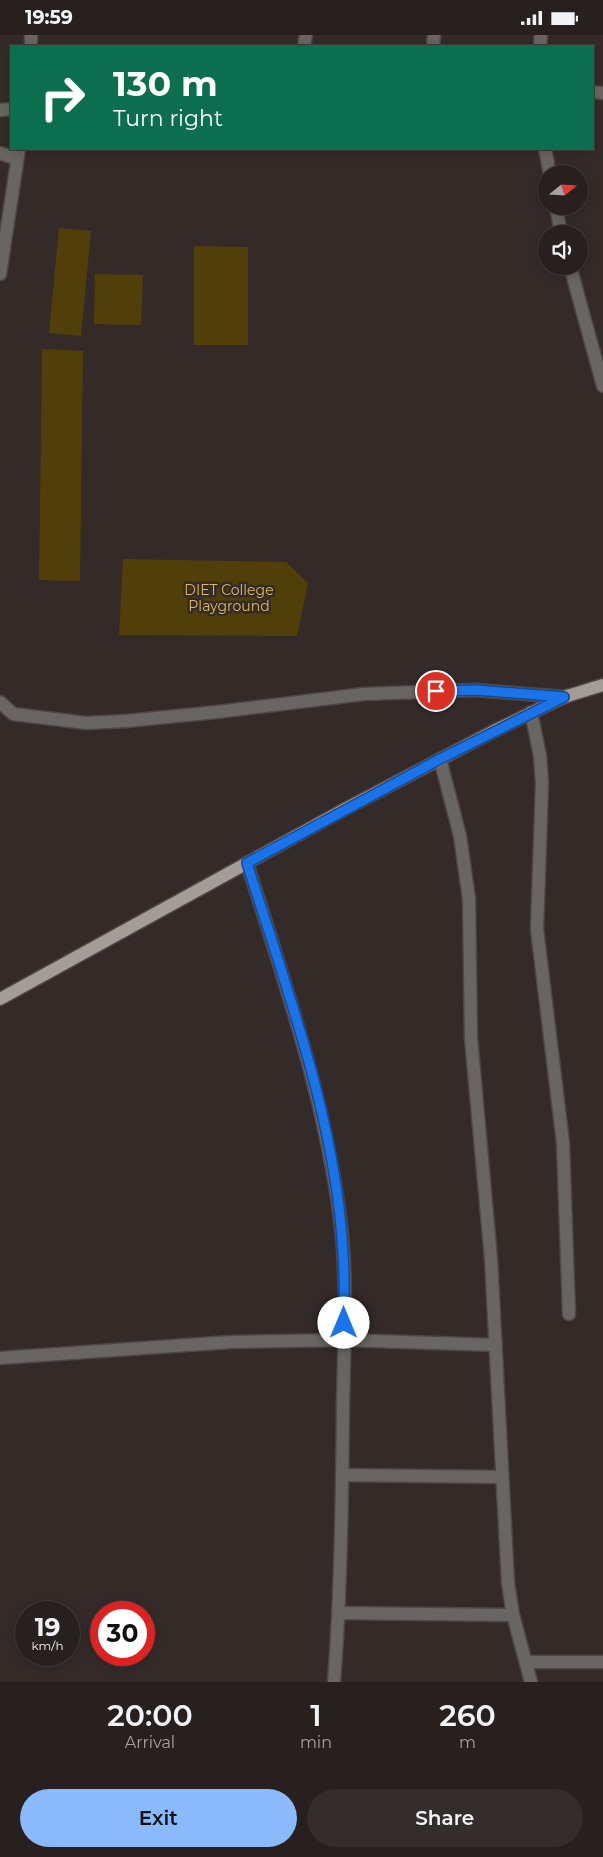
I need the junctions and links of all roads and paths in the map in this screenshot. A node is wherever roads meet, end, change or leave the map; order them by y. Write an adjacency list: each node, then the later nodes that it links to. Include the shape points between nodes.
1 (545, 150): 4 (street)
2 (0, 153): 3 (street)
3 (18, 154): 5 (street)
4 (548, 165)
5 (0, 274)
6 (572, 275): 7 (street)
7 (603, 386)
8 (603, 685): 9 (main road)
9 (564, 697): 12 (main road); 13 (street, via 476,690 364,694 127,721 60,721)
10 (0, 702): 13 (street)
11 (0, 712): 13 (street)
12 (531, 712): 14 (main road); 17 (street, via 542,783 537,929 563,1143)
13 (13, 714)
14 (440, 759): 15 (main road); 19 (street, via 460,836 469,899 472,1038)
15 (247, 863): 16 (main road); 18 (street, via 304,1042 321,1110 344,1255)
16 (0, 999)
17 (569, 1314)
18 (344, 1340): 19 (street); 20 (street, via 143,1346); 21 (street)
19 (496, 1345): 22 (street)
20 (0, 1358)
21 (342, 1475): 22 (street); 23 (street)
22 (502, 1477): 24 (street)
23 (339, 1613): 24 (street); 27 (street)
24 (513, 1615): 25 (street)
25 (526, 1662): 26 (street); 28 (street)
26 (603, 1662)
27 (334, 1682)
28 (531, 1682)

